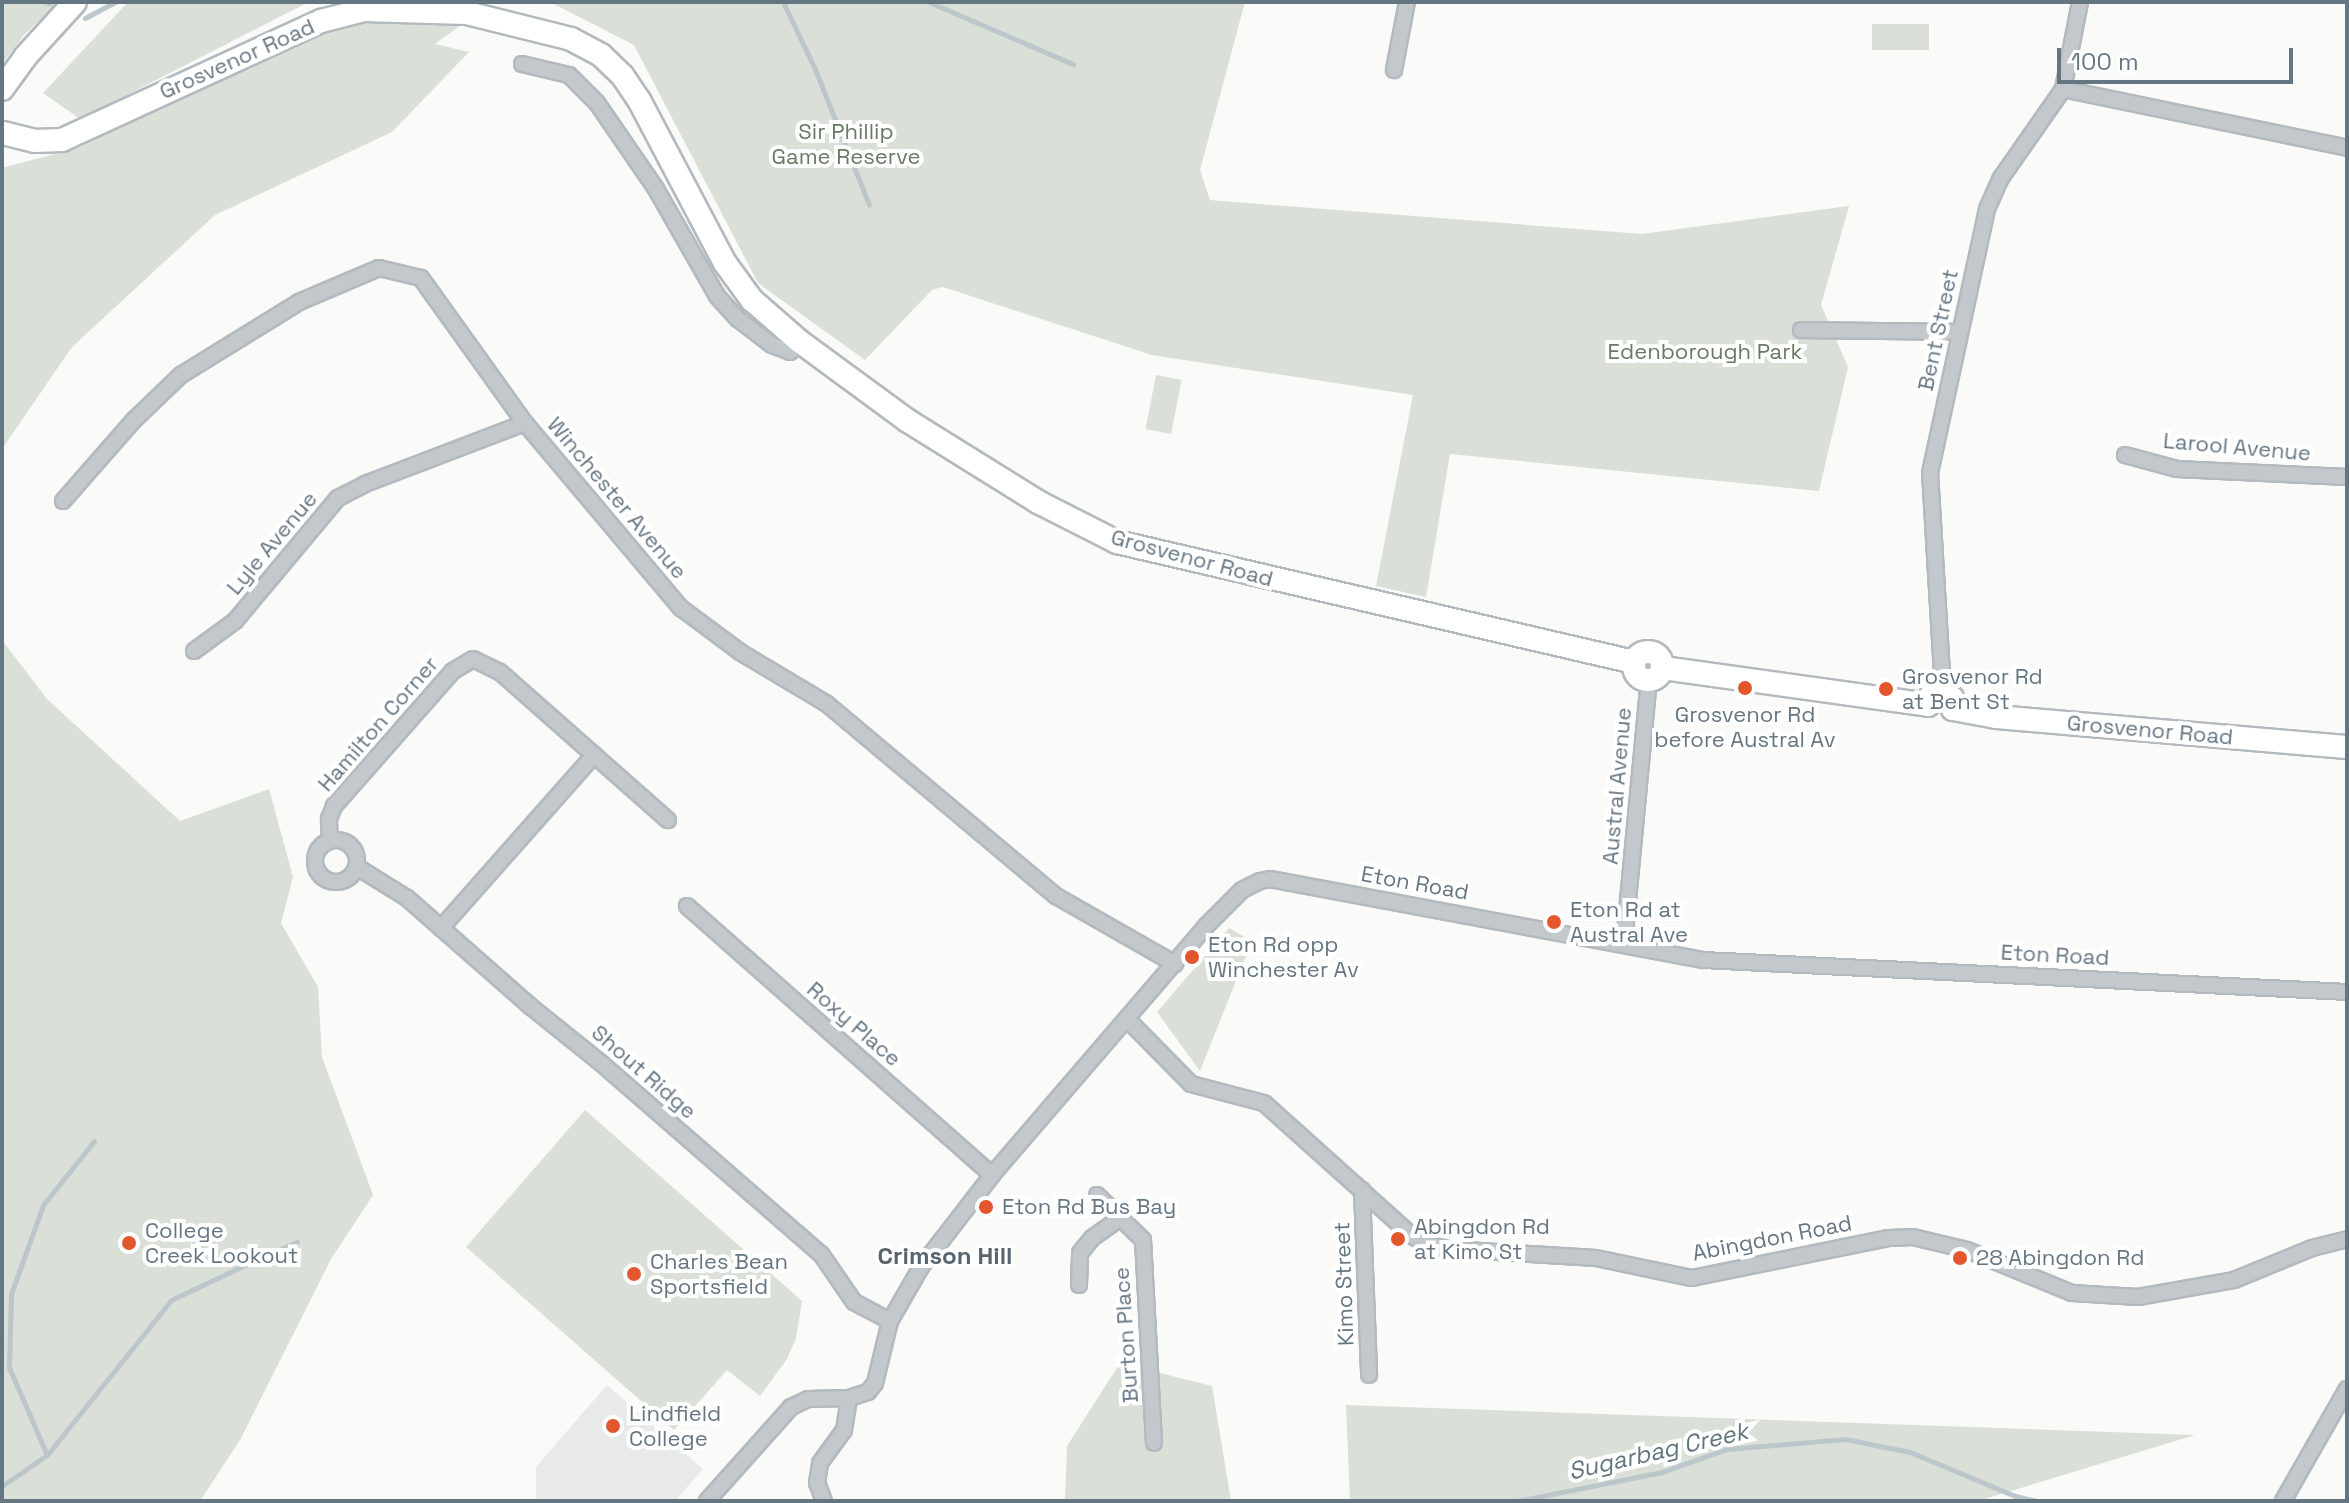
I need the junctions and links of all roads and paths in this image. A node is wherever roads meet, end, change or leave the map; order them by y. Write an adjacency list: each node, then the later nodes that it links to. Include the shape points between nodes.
1 (75, 2): 6 (street)
2 (1407, 2): 5 (street)
3 (2080, 2): 7 (street, Bent Street)
4 (522, 64): 13 (street, via 569,75 597,103 656,189 717,296 738,319 790,352)
5 (1394, 70)
6 (2, 89)
7 (2063, 89): 10 (street); 12 (street, Bent Street, via 2001,178 1987,209)
8 (2, 116): 9 (street)
9 (2, 134): 13 (street, Grosvenor Road, via 62,140 321,21 364,10 430,9 506,21 571,39 601,55 622,75 725,263 752,300)
10 (2347, 148)
11 (1801, 330): 12 (street)
12 (1959, 332): 20 (street, Bent Street, via 1930,473)
13 (799, 341): 19 (street, Grosvenor Road, via 960,453 1038,502 1117,542 1634,662 1639,654 1653,652 1661,658)
14 (525, 423): 17 (street, Winchester Avenue, via 421,278 379,268 299,302 181,375); 18 (street, Lyle Avenue, via 338,498 235,621); 29 (street, Winchester Avenue, via 681,608 740,652 827,704 1056,896)
15 (2125, 455): 16 (street, Larool Avenue, via 2177,469)
16 (2347, 477)
17 (63, 501)
18 (194, 651)
19 (1656, 674): 20 (street, Grosvenor Road); 28 (street, Austral Avenue)
20 (1941, 702): 21 (street, Grosvenor Road, via 1996,717)
21 (2347, 747)
22 (594, 755): 23 (street, Hamilton Corner); 24 (street, Hamilton Corner, via 492,666 466,660 334,806); 27 (street)
23 (668, 820)
24 (330, 841): 25 (street, via 350,846); 25 (street, via 316,855 319,875 338,883)
25 (357, 867): 27 (street, Shout Ridge, via 407,898)
26 (687, 906): 32 (street, Roxy Place)
27 (441, 928): 38 (street, Shout Ridge, via 821,1254 854,1302)
28 (1624, 943): 29 (street, Eton Road, via 1270,879 1242,890); 30 (street, Eton Road, via 1703,960)
29 (1175, 964): 31 (street, Eton Road)
30 (2347, 992)
31 (1127, 1019): 32 (street, Eton Road); 33 (street, Abingdon Road, via 1191,1084 1264,1103)
32 (992, 1175): 38 (street, Eton Road, via 921,1267)
33 (1362, 1190): 36 (street, Abingdon Road, via 1429,1245 1596,1258 1692,1278 1913,1237 1967,1250 2072,1293 2138,1297 2234,1280); 39 (street, Kimo Street)
34 (1097, 1195): 35 (street, Burton Place)
35 (1119, 1219): 37 (street, via 1080,1253); 42 (street, Burton Place, via 1143,1240)
36 (2347, 1239)
37 (1079, 1285)
38 (890, 1321): 41 (street, Eton Road, via 875,1383 868,1392)
39 (1369, 1375)
40 (2347, 1389): 45 (street)
41 (849, 1398): 43 (street, via 808,1399 791,1407); 44 (street, via 844,1430 817,1474)
42 (1154, 1443)
43 (707, 1501)
44 (824, 1501)
45 (2283, 1501)

